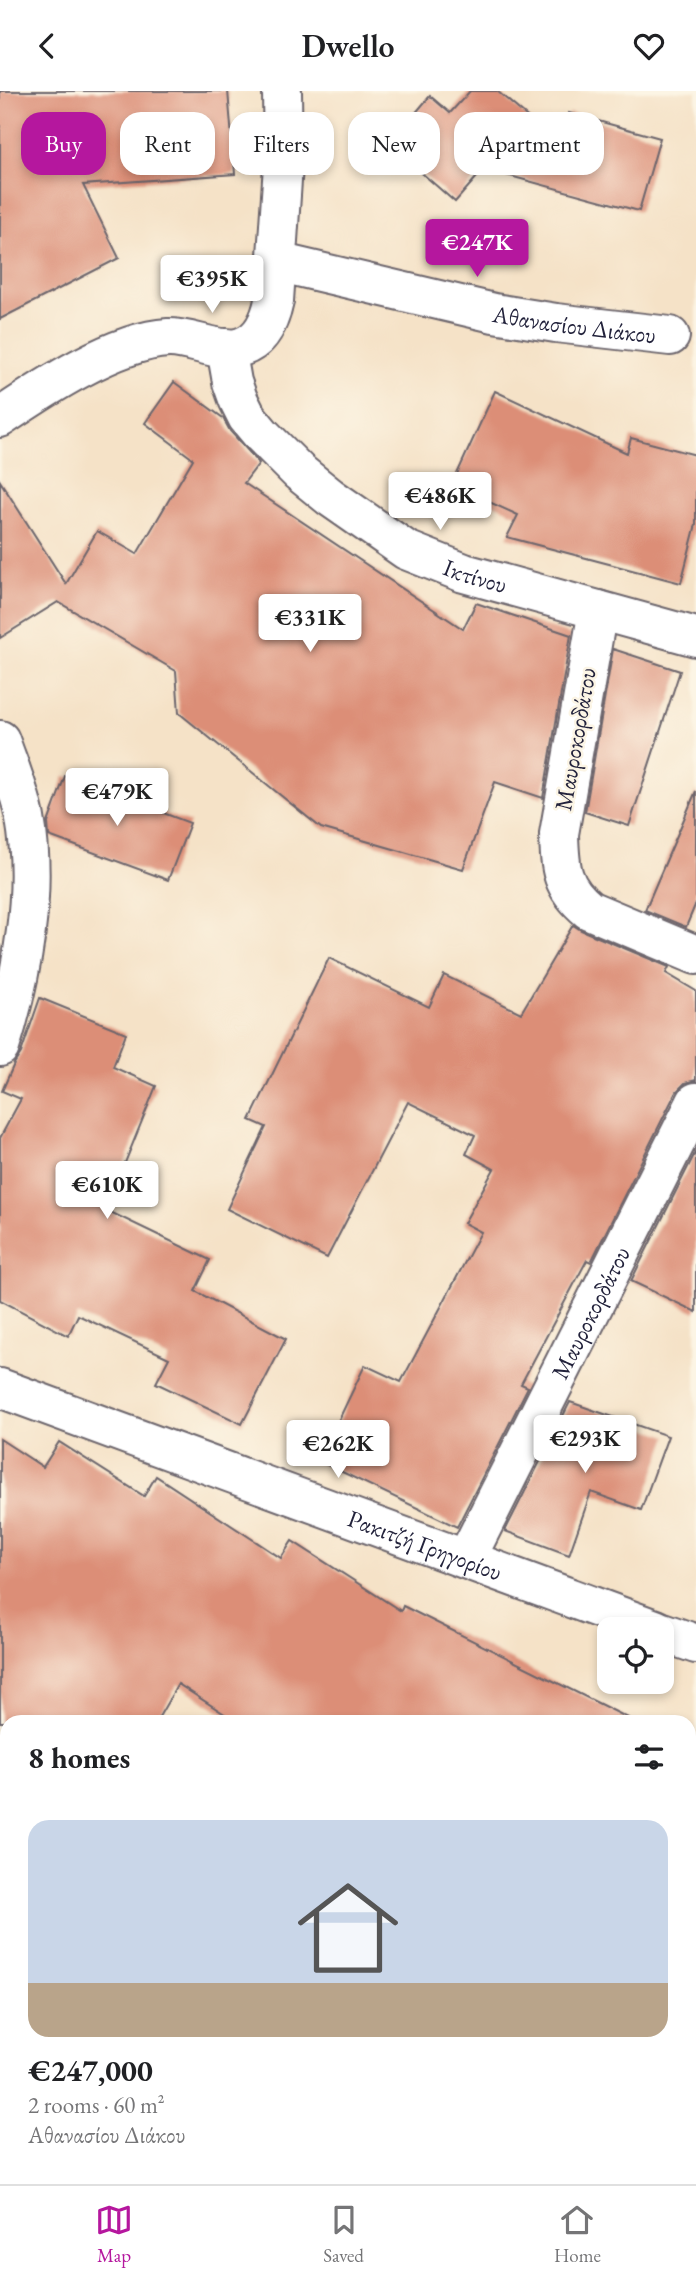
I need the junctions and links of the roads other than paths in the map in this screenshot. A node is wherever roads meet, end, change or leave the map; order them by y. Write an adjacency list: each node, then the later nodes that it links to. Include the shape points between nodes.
1 (282, 91): 2 (street, via 283,165)
2 (276, 262): 3 (street, Αθανασίου Διάκου, via 494,313); 4 (street, via 274,301 264,328 244,346)
3 (670, 336)
4 (226, 348): 5 (street, via 172,338 142,342 99,359); 6 (street, Ικτίνου, via 232,382 247,417 299,472 364,522 407,550 464,573)
5 (0, 418)
6 (598, 610): 7 (street, Ικτίνου); 9 (street, Μαυροκορδάτου, via 559,835 560,865 566,884 589,909)
7 (696, 637)
8 (0, 740): 10 (street, via 24,817 30,888 20,960)
9 (696, 955)
10 (0, 1047)
11 (696, 1102): 13 (street, Μαυροκορδάτου)
12 (0, 1388): 13 (street, Ρακιτζή Γρηγορίου)
13 (466, 1559): 14 (street, Ρακιτζή Γρηγορίου)
14 (623, 1617)
15 (674, 1636): 16 (street)
16 (696, 1644)

